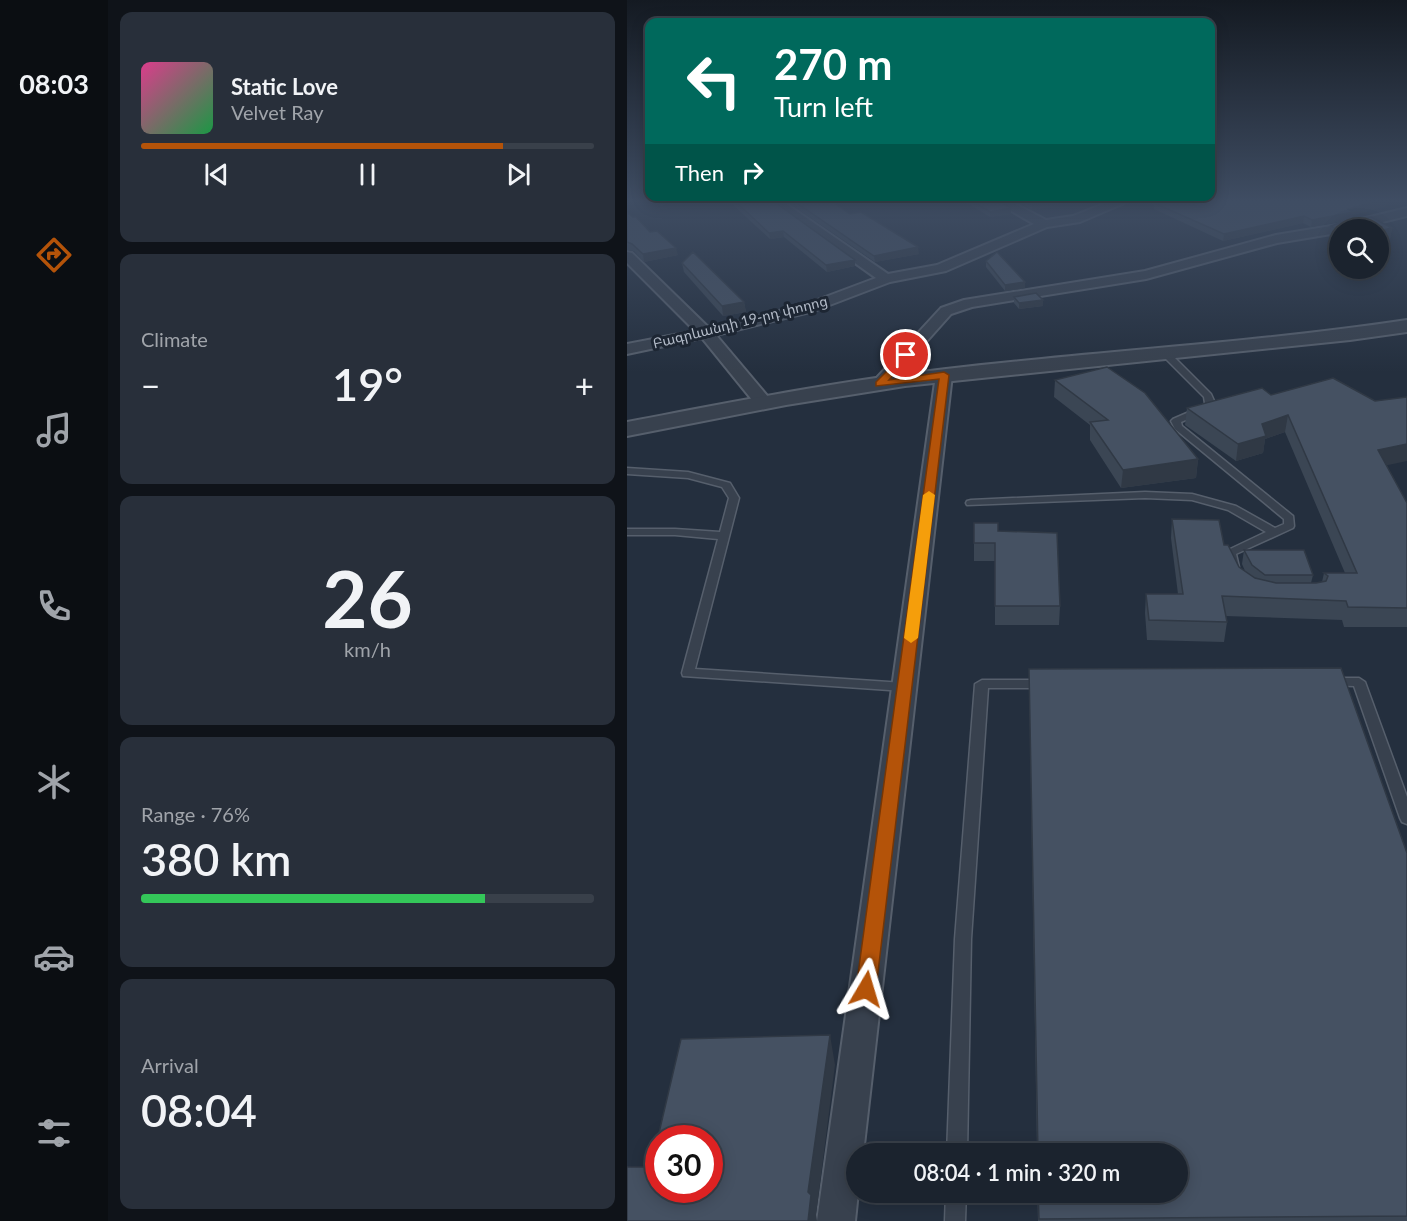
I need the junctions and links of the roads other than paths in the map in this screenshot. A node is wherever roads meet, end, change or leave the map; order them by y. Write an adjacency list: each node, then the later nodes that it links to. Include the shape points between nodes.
1 (629, 258): 7 (street)
2 (856, 258): 5 (street)
3 (964, 258): 5 (street, Բագրևանդի 19-րդ փողոց, via 941,268)
4 (1207, 258): 11 (street, via 1146,275 969,303 946,311)
5 (886, 279): 7 (street, Բագրևանդի 19-րդ փողոց, via 809,308)
6 (1407, 326): 9 (street)
7 (706, 333): 8 (street, Բագրևանդի 19-րդ փողոց); 12 (street)
8 (627, 349)
9 (1165, 353): 10 (street); 17 (lane, via 1208,396 1210,403 1176,421 1178,427 1289,518 1289,526)
10 (944, 375): 11 (street); 22 (street)
11 (879, 384): 12 (street)
12 (763, 402): 13 (street)
13 (627, 429)
14 (627, 471): 18 (lane, via 688,475 726,485 734,498)
15 (971, 503): 17 (lane, via 1145,495 1191,497 1232,508)
16 (627, 532): 18 (lane)
17 (1274, 532): 19 (lane, via 1230,553)
18 (724, 536): 22 (lane, via 688,673)
19 (1236, 577)
20 (1312, 682): 23 (lane, via 1359,682)
21 (1065, 684): 24 (lane, via 983,684 963,939)
22 (904, 687): 26 (street)
23 (1407, 818)
24 (957, 1143)
25 (956, 1203): 27 (lane)
26 (837, 1221)
27 (955, 1221)

